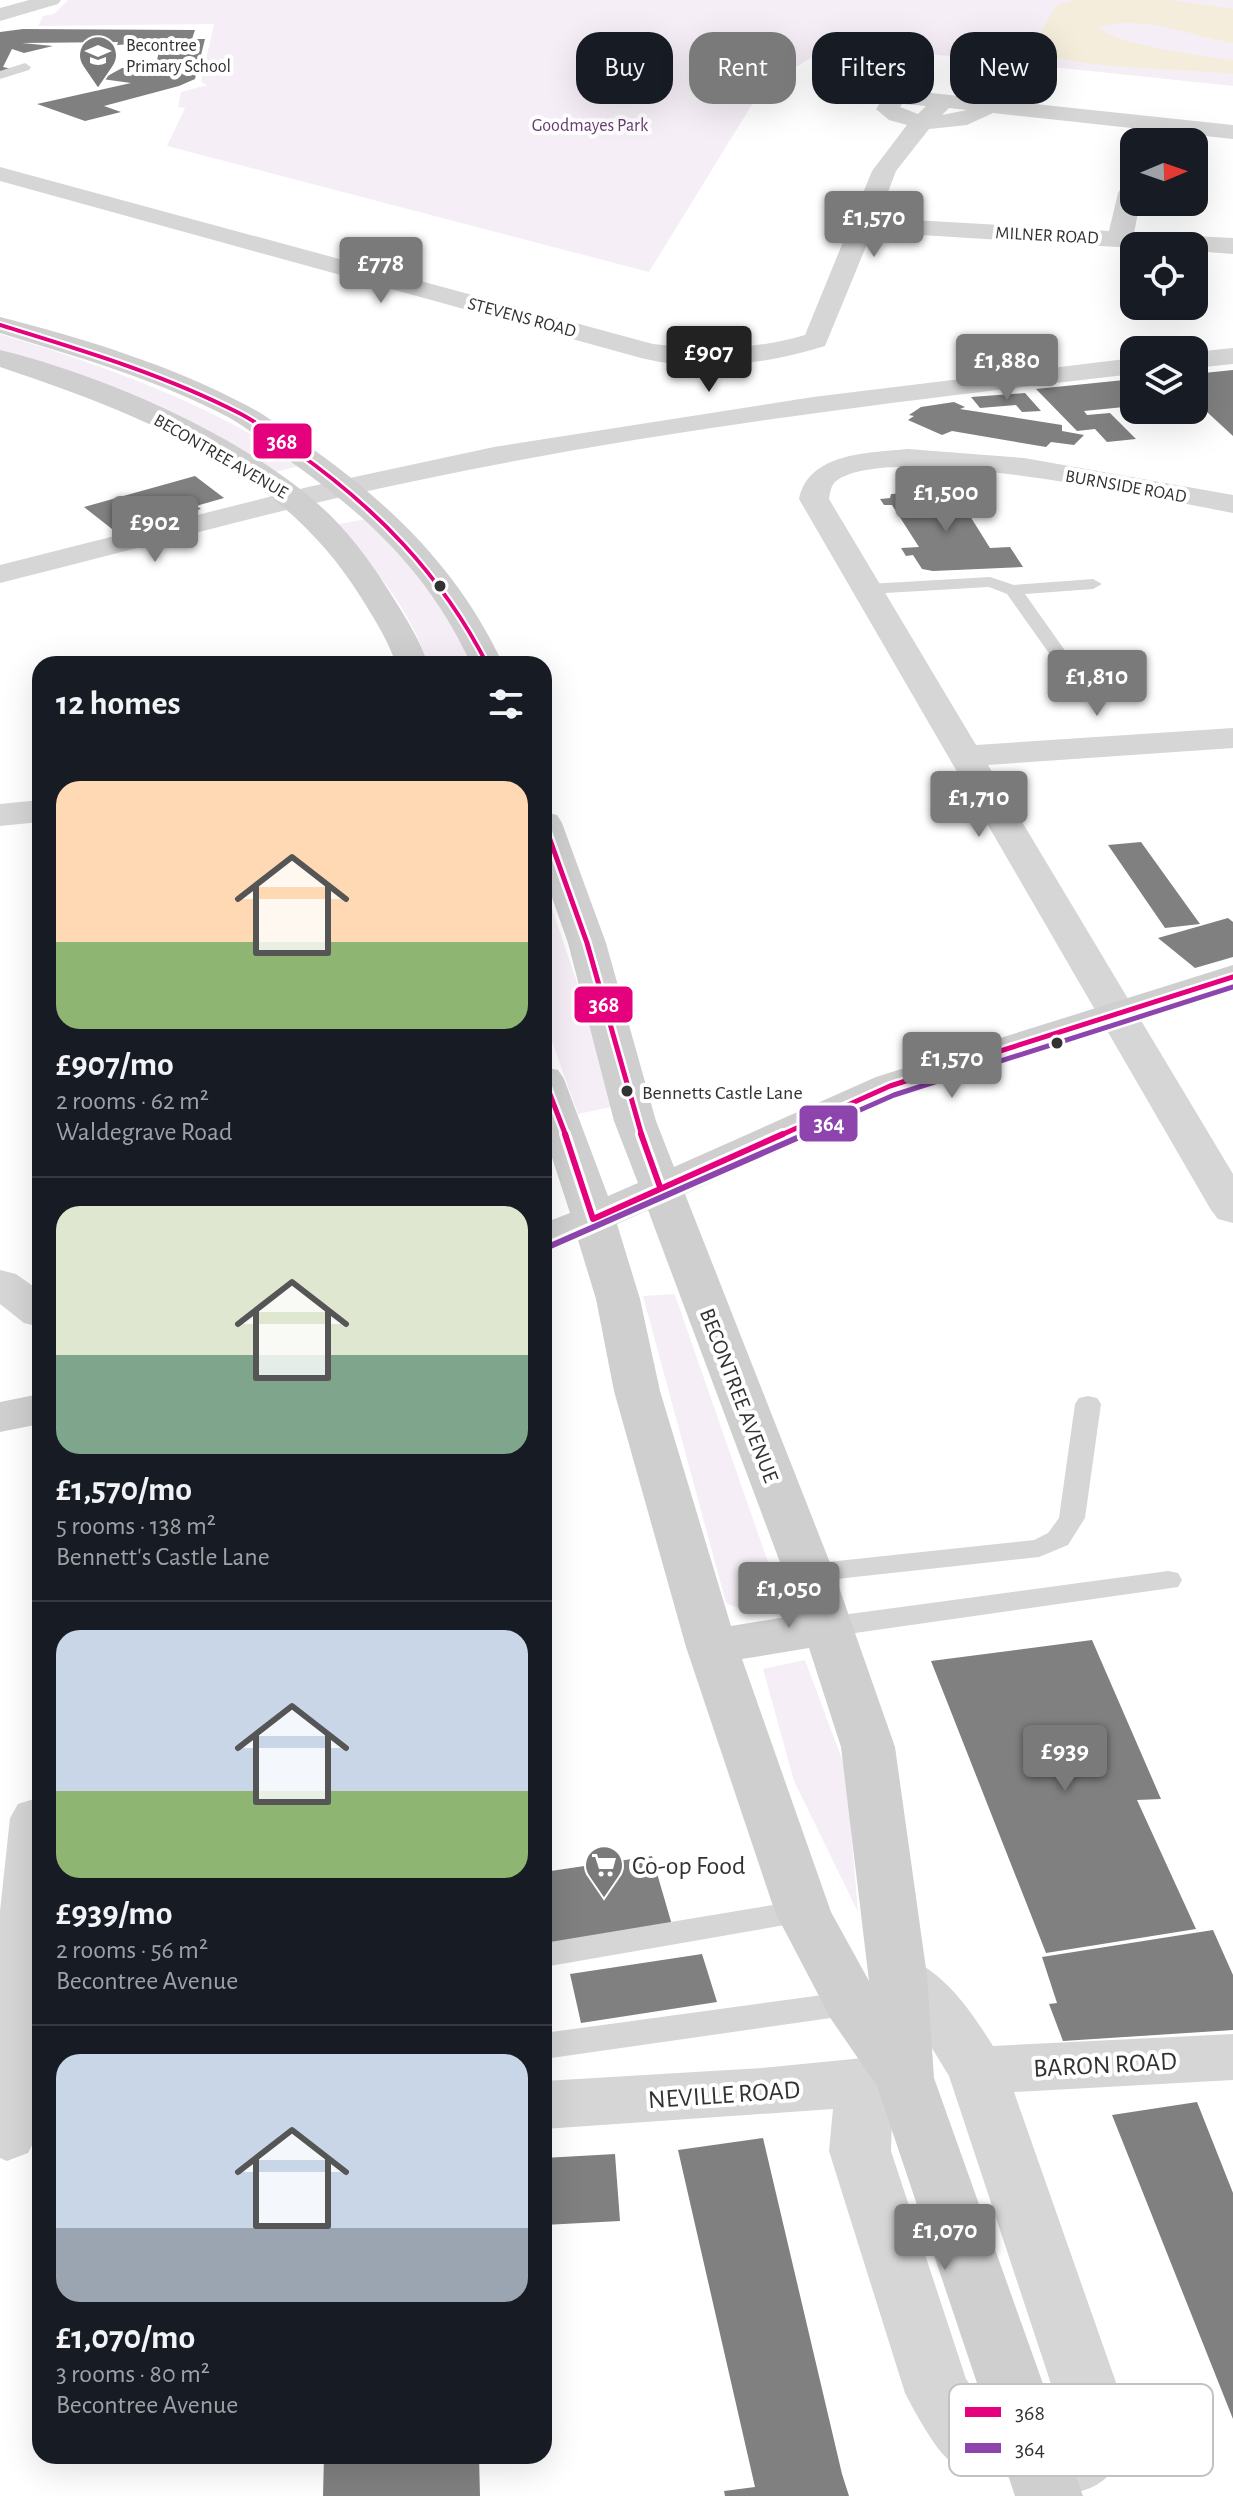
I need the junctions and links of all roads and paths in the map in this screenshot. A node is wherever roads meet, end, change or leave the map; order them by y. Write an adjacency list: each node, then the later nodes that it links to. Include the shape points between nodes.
1 (51, 0): 2 (street)
2 (0, 15)
3 (25, 67): 4 (lane)
4 (0, 75)
5 (944, 101): 6 (street); 7 (street); 7 (street, via 903,97 887,109)
6 (986, 105): 7 (street, via 982,112 958,121); 8 (street)
7 (925, 121): 10 (street, via 884,171)
8 (1233, 132)
9 (0, 174): 16 (street, STEVENS ROAD, via 651,352)
10 (862, 224): 11 (street, MILNER ROAD); 15 (street, STEVENS ROAD, via 816,340)
11 (1120, 239)
12 (1208, 244): 13 (street, MILNER ROAD)
13 (1233, 246)
14 (0, 325): 24 (street, BECONTREE AVENUE, via 124,364 231,408)
15 (770, 350): 16 (street, STEVENS ROAD); 22 (street)
16 (730, 355): 21 (street)
17 (1233, 356): 19 (street)
18 (0, 358): 25 (street, BECONTREE AVENUE, via 75,382 178,427)
19 (1208, 359)
20 (1120, 369): 22 (street)
21 (803, 418): 22 (street); 24 (street, via 492,456)
22 (852, 418): 23 (street)
23 (900, 458): 26 (street, BURNSIDE ROAD, via 972,460); 29 (street, BURNSIDE ROAD, via 840,461 817,484 814,499)
24 (350, 488): 25 (street); 33 (street, BECONTREE AVENUE, via 446,587)
25 (297, 501): 27 (street); 32 (street, BECONTREE AVENUE, via 365,578)
26 (1233, 504)
27 (0, 574)
28 (1093, 584): 30 (lane)
29 (868, 589): 30 (lane, via 990,582); 35 (street)
30 (1013, 590): 31 (lane)
31 (1057, 652)
32 (410, 656)
33 (483, 656)
34 (1233, 738): 35 (street)
35 (965, 756): 40 (street)
36 (32, 812): 37 (street)
37 (0, 815)
38 (552, 845): 42 (street, BECONTREE AVENUE)
39 (1233, 977): 40 (street)
40 (1116, 1012): 42 (street, via 890,1086); 43 (street)
41 (552, 1100): 44 (street, BECONTREE AVENUE)
42 (660, 1187): 44 (street); 51 (street, BECONTREE AVENUE)
43 (1233, 1210)
44 (593, 1219): 45 (street); 54 (street, BECONTREE AVENUE)
45 (552, 1235)
46 (0, 1283): 47 (street)
47 (32, 1307)
48 (1088, 1404): 51 (lane, via 1072,1518 1058,1539 1039,1548)
49 (32, 1411): 50 (street)
50 (0, 1417)
51 (809, 1573): 53 (street, BECONTREE AVENUE)
52 (1168, 1580): 53 (lane)
53 (827, 1627): 54 (street); 58 (street, BECONTREE AVENUE, via 868,1747)
54 (712, 1647): 56 (street, BECONTREE AVENUE)
55 (32, 1894): 64 (street)
56 (803, 1912): 57 (lane); 58 (street, BECONTREE AVENUE)
57 (552, 1954)
58 (875, 1989): 59 (lane); 61 (street, BECONTREE AVENUE, via 945,2019); 62 (street, BECONTREE AVENUE)
59 (552, 2045)
60 (1233, 2057): 61 (street, BARON ROAD)
61 (977, 2070): 66 (street, BECONTREE AVENUE)
62 (904, 2078): 63 (street, NEVILLE ROAD); 65 (street, BECONTREE AVENUE)
63 (552, 2105)
64 (16, 2136)
65 (1011, 2384)
66 (1084, 2384)

